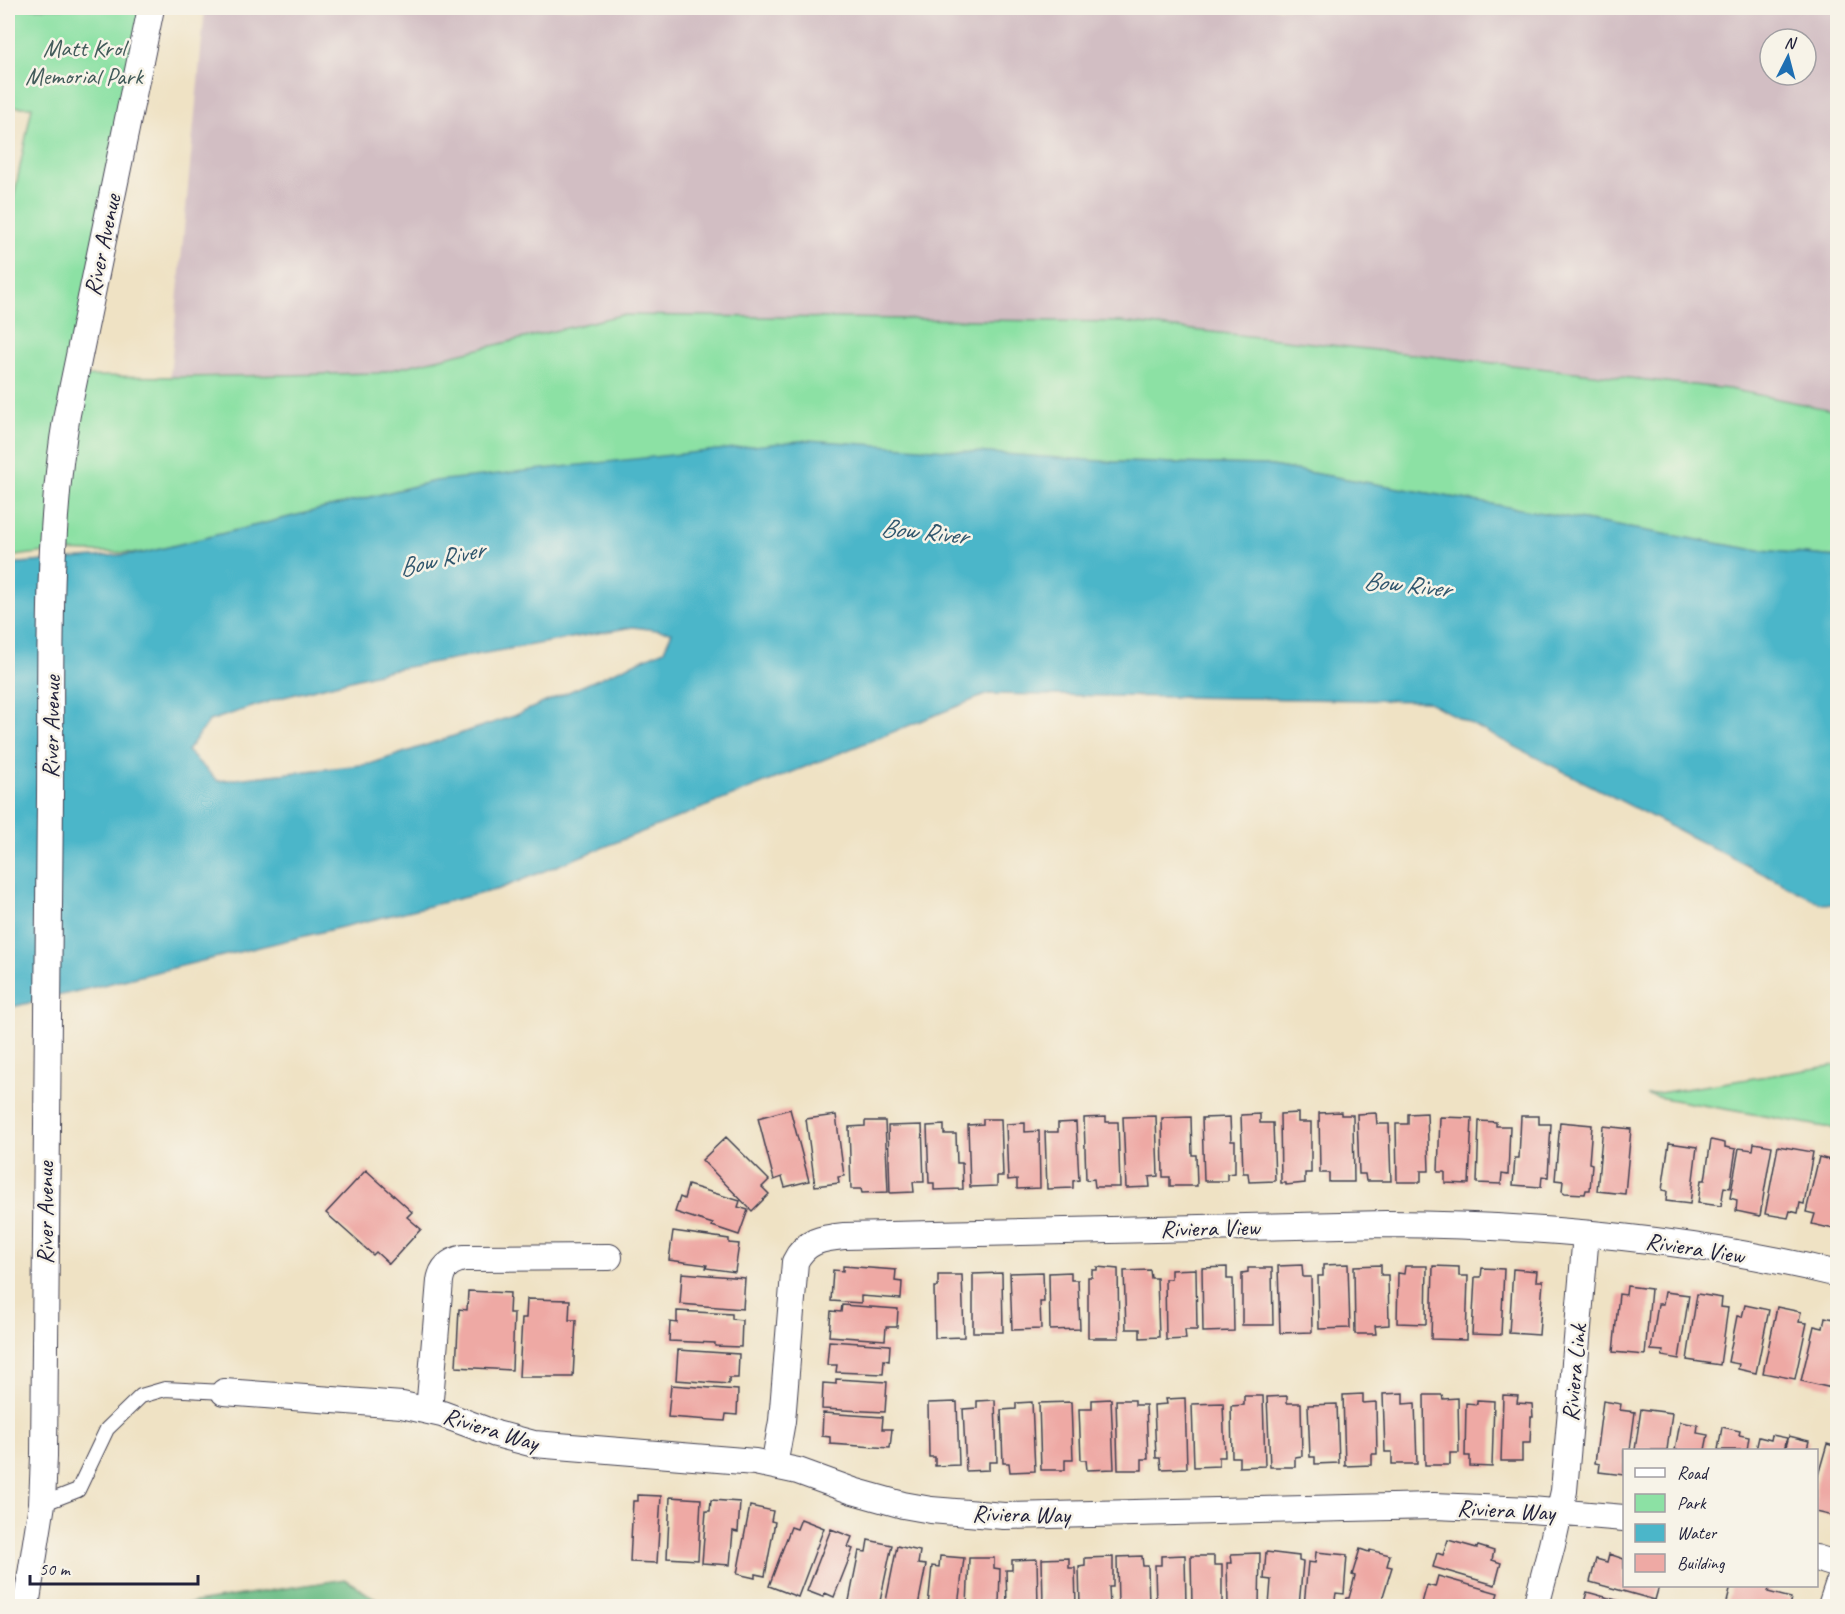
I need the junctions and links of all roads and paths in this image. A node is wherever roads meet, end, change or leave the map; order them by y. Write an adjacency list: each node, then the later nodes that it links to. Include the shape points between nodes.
1 (151, 8): 8 (street, River Avenue, via 63,436 53,550)
2 (1586, 1234): 4 (street, Riviera View, via 1711,1248); 7 (street, Riviera View, via 1386,1224 822,1239 804,1248 795,1262 782,1421); 9 (street, Riviera Link)
3 (609, 1257): 6 (street, Riviera Way, via 464,1258 447,1265 441,1272)
4 (1838, 1274)
5 (224, 1392): 6 (street, Riviera Way, via 375,1402); 8 (lane, via 165,1389 141,1396 107,1429 78,1490)
6 (429, 1411): 7 (street, Riviera Way, via 534,1444)
7 (774, 1466): 9 (street, Riviera Way, via 903,1505 1004,1516 1434,1506)
8 (42, 1504): 14 (street, River Avenue)
9 (1560, 1512): 10 (street, Riviera Way); 15 (street, Riviera Link)
10 (1623, 1518)
11 (1818, 1559): 12 (street)
12 (1838, 1565)
13 (1838, 1585): 16 (street)
14 (26, 1606)
15 (1536, 1606)
16 (1831, 1606)

